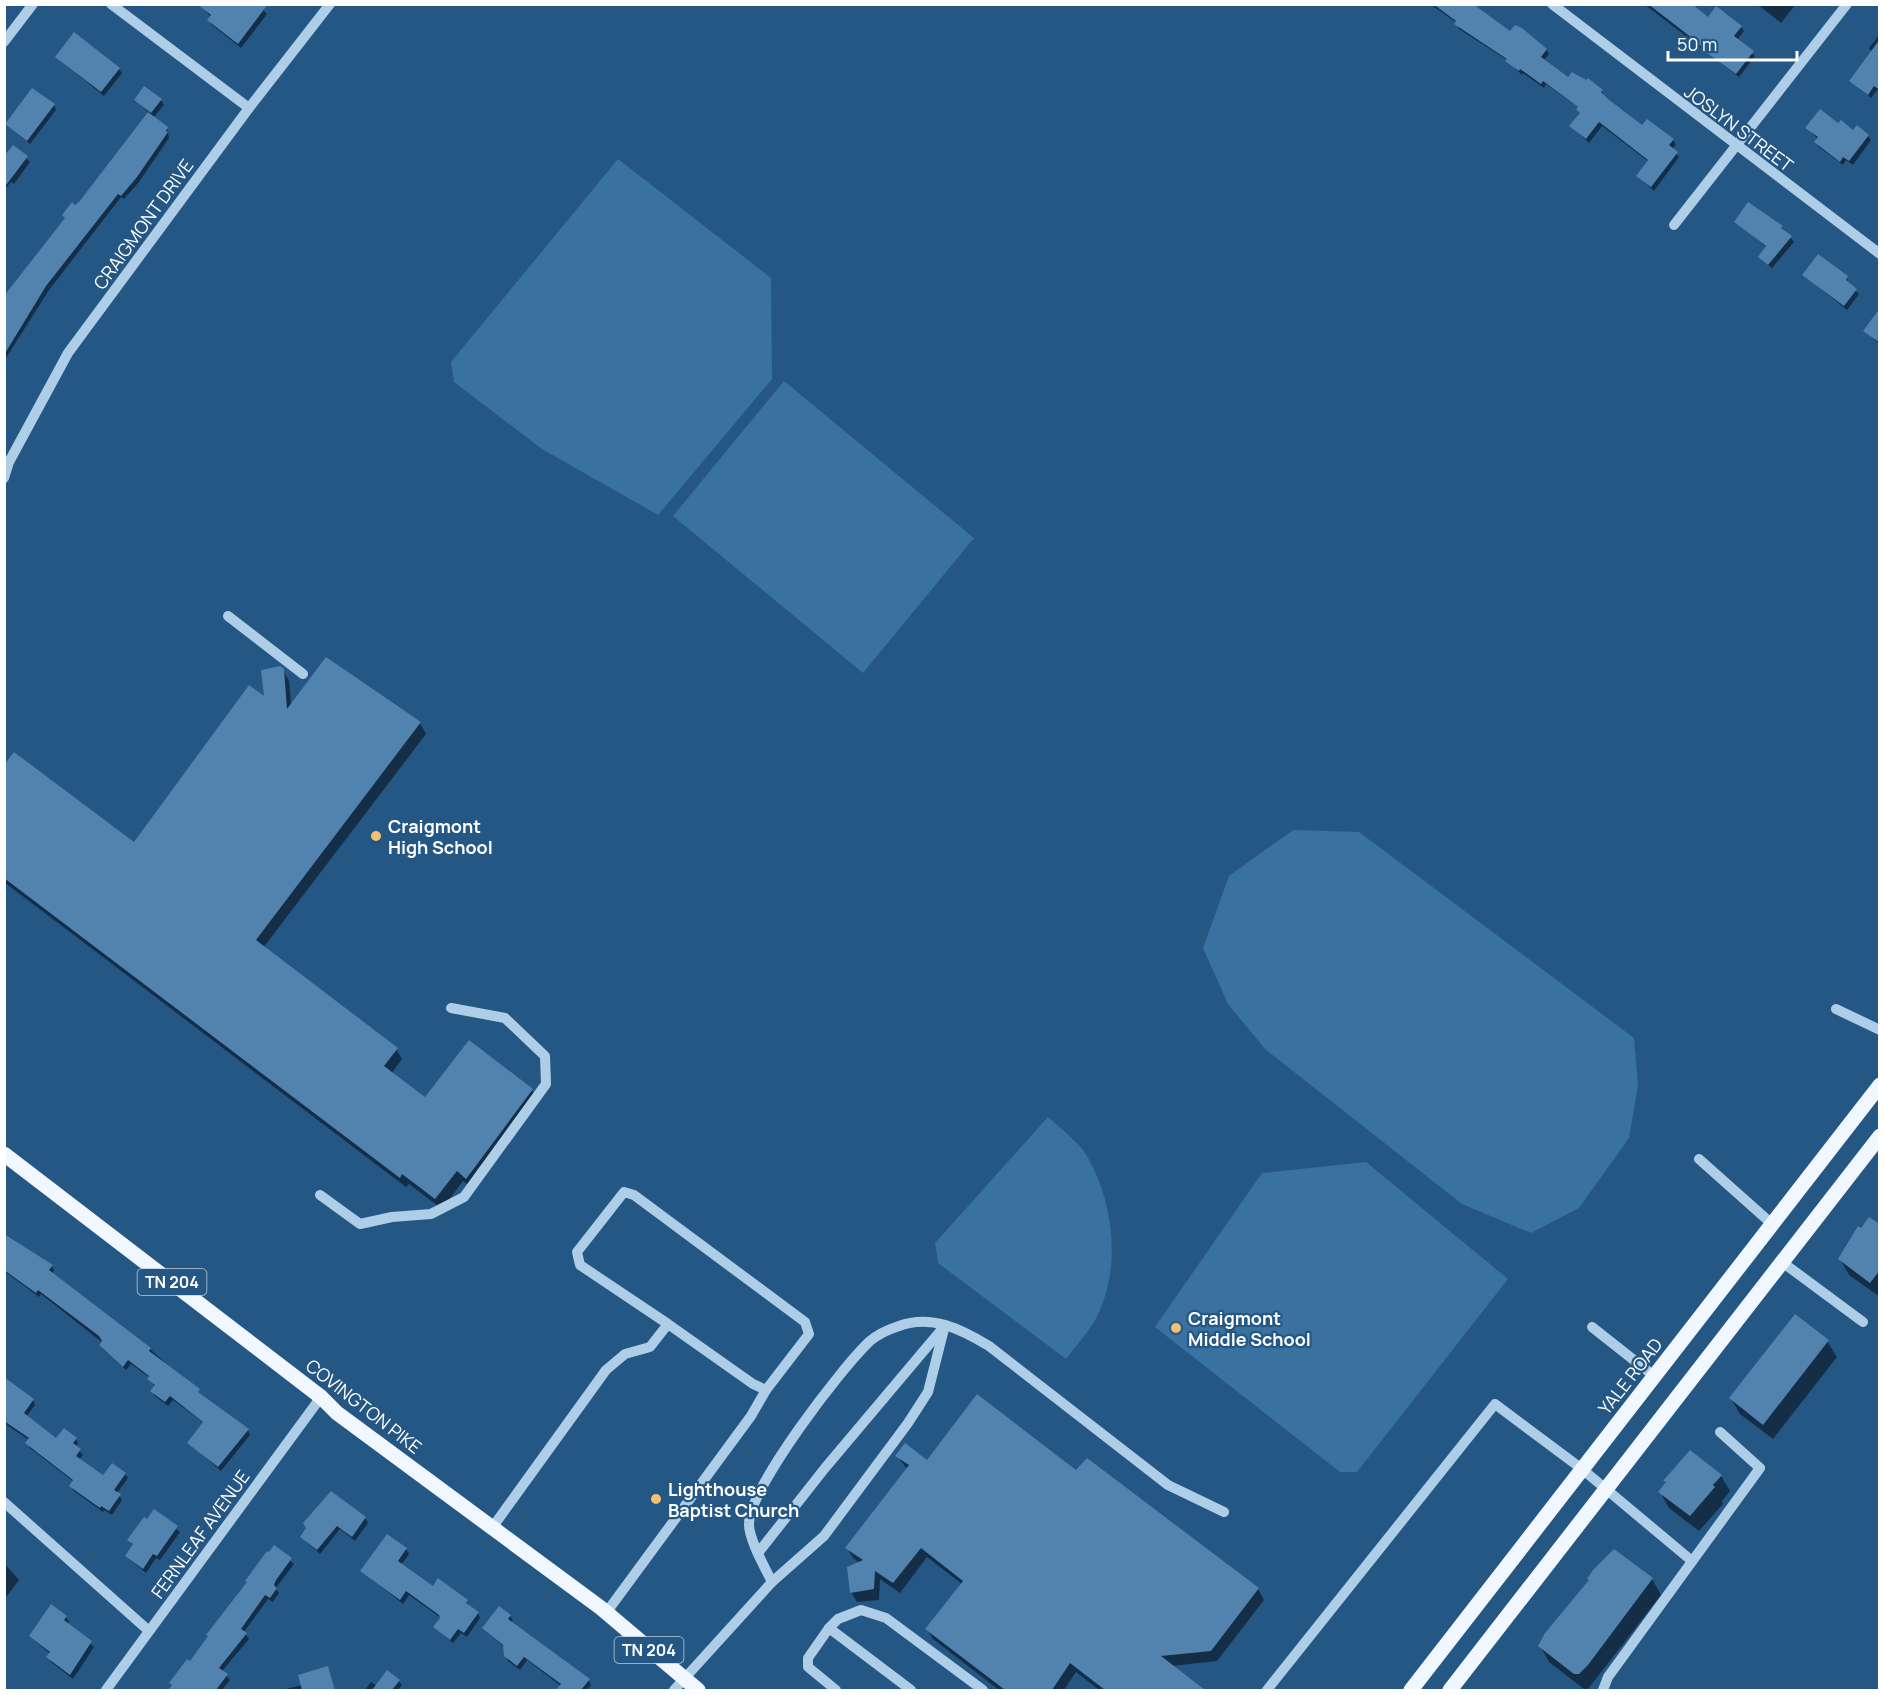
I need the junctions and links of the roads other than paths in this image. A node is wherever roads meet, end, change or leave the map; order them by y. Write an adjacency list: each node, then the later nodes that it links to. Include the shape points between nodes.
1 (33, 4): 6 (street)
2 (111, 4): 7 (street)
3 (330, 4): 7 (street, CRAIGMONT DRIVE)
4 (1552, 4): 8 (street, JOSLYN STREET)
5 (1847, 4): 8 (street)
6 (4, 42)
7 (249, 108): 11 (street, CRAIGMONT DRIVE, via 68,353)
8 (1736, 146): 9 (street); 10 (street, JOSLYN STREET)
9 (1674, 225)
10 (1880, 254)
11 (4, 478)
12 (228, 616): 13 (street)
13 (303, 674)
14 (451, 1008): 21 (street, via 505,1018 545,1056 546,1084 464,1197 431,1214 392,1216 360,1224)
15 (1836, 1009): 16 (street)
16 (1880, 1030)
17 (1880, 1085): 22 (main road, YALE ROAD)
18 (1880, 1136): 23 (main road)
19 (4, 1154): 30 (main road, COVINGTON PIKE / TN 204)
20 (1699, 1159): 22 (street)
21 (320, 1195)
22 (1772, 1224): 28 (main road, YALE ROAD)
23 (1782, 1262): 24 (street); 33 (main road)
24 (1863, 1322)
25 (668, 1324): 29 (street); 29 (street, via 580,1265 577,1252 624,1192 634,1195 805,1322 809,1334); 36 (street, via 650,1347 625,1354 606,1370)
26 (945, 1325): 35 (street, via 958,1327 989,1346 1168,1485); 37 (street); 37 (street, via 924,1321 900,1325 872,1339 831,1386 803,1422 754,1503 749,1523); 39 (street, via 928,1392 913,1415 824,1536)
27 (1592, 1327): 28 (street)
28 (1654, 1376): 32 (main road, YALE ROAD)
29 (766, 1390): 40 (street)
30 (321, 1397): 36 (main road, COVINGTON PIKE / TN 204); 42 (street, FERNLEAF AVENUE)
31 (1719, 1432): 38 (street, via 1760,1468)
32 (1582, 1469): 33 (street); 49 (street, via 1495,1404); 50 (main road, YALE ROAD)
33 (1606, 1490): 38 (street); 51 (main road)
34 (4, 1502): 42 (street)
35 (1224, 1512)
36 (492, 1528): 40 (main road, COVINGTON PIKE / TN 204)
37 (758, 1553): 39 (street)
38 (1692, 1561): 52 (street, via 1608,1677)
39 (772, 1582): 43 (street)
40 (606, 1613): 43 (main road, COVINGTON PIKE / TN 204)
41 (829, 1628): 46 (street, via 808,1658 808,1667); 47 (street); 48 (street, via 838,1619 861,1610 886,1618)
42 (149, 1631): 44 (street, FERNLEAF AVENUE)
43 (678, 1685): 45 (main road, COVINGTON PIKE / TN 204)
44 (106, 1690)
45 (698, 1690)
46 (836, 1690)
47 (911, 1690)
48 (983, 1690)
49 (1267, 1690)
50 (1411, 1690)
51 (1450, 1690)
52 (1603, 1690)

